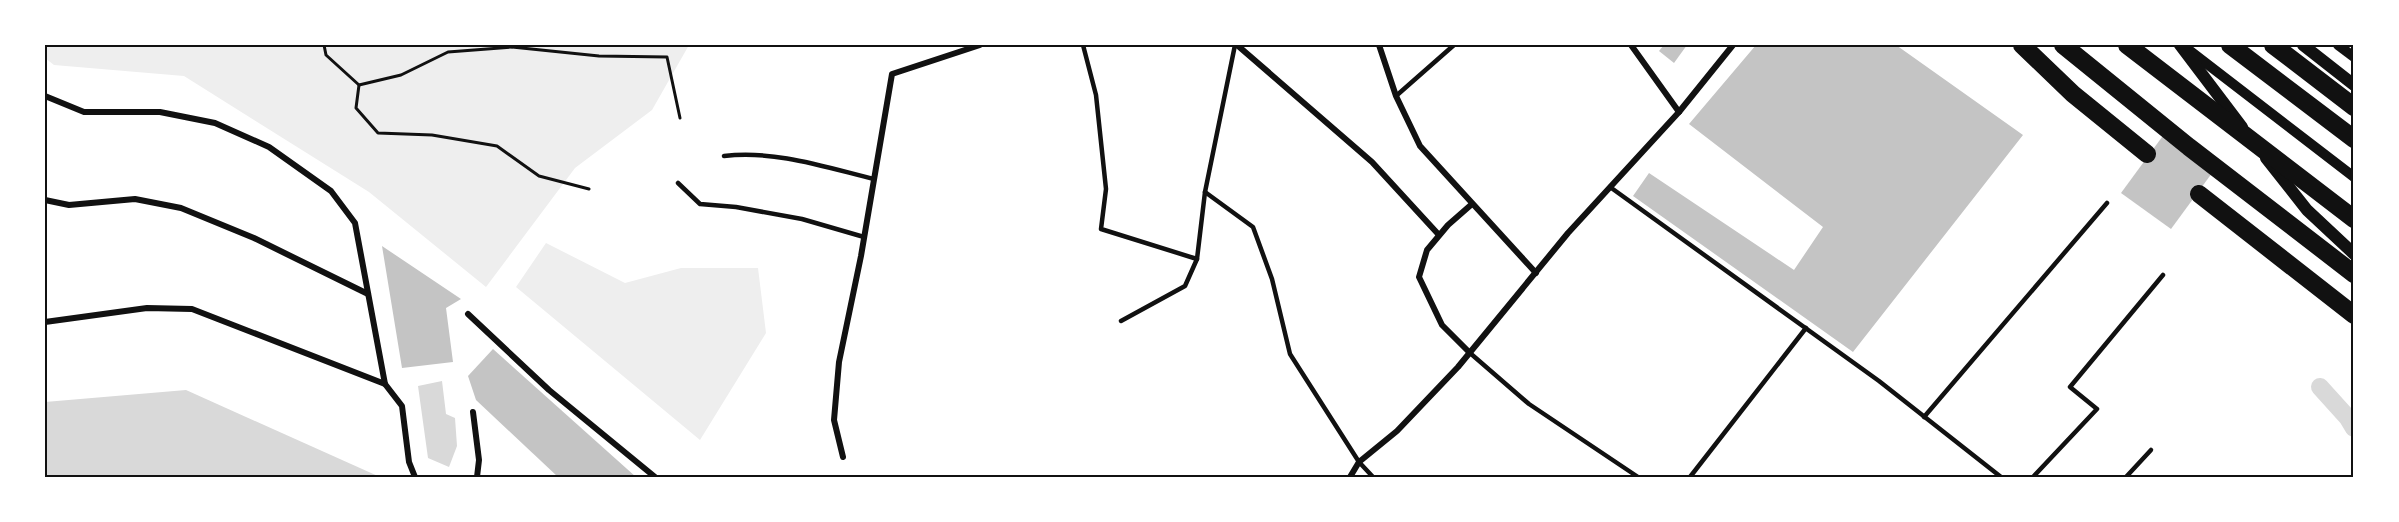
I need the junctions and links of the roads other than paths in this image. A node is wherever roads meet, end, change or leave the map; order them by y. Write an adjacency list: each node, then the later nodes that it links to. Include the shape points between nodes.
1 (980, 45): 26 (street, via 892,74)
2 (1083, 45): 38 (lane, via 1096,95 1106,189 1101,229)
3 (1236, 45): 29 (lane); 35 (street, via 1372,162)
4 (1379, 45): 19 (street)
5 (1454, 45): 19 (lane)
6 (1631, 45): 21 (street)
7 (1733, 45): 21 (street)
8 (2022, 45): 23 (highway, via 2073,94)
9 (2063, 45): 40 (highway)
10 (2127, 45): 34 (highway)
11 (2181, 45): 25 (street); 37 (main road, via 2307,210)
12 (2230, 45): 22 (highway)
13 (2273, 45): 20 (highway)
14 (2303, 45): 17 (main road)
15 (2338, 45): 16 (street)
16 (2354, 57)
17 (2354, 85)
18 (45, 96): 42 (street, via 84,112 160,112 215,123 269,147 331,191 355,223)
19 (1396, 96): 33 (street, via 1420,146)
20 (2354, 107)
21 (1679, 112): 28 (street)
22 (2354, 139)
23 (2147, 154)
24 (724, 156): 26 (lane, via 750,153 793,159)
25 (2354, 177)
26 (874, 179): 36 (street)
27 (678, 183): 36 (lane, via 700,204 802,219)
28 (1610, 187): 39 (street); 47 (lane)
29 (1205, 192): 38 (lane); 54 (lane, via 1253,227 1272,279 1290,354)
30 (2199, 194): 44 (highway)
31 (45, 200): 42 (street, via 69,205 135,199 181,208 254,238)
32 (2107, 203): 51 (lane)
33 (1472, 204): 35 (street); 39 (street)
34 (2354, 219)
35 (1439, 236): 48 (street, via 1427,250 1419,277 1442,325)
36 (864, 237): 53 (street, via 839,362 834,420)
37 (2354, 254)
38 (1197, 259): 45 (lane, via 1185,286)
39 (1536, 273): 48 (street)
40 (2354, 274)
41 (2163, 275): 63 (lane, via 2070,387 2097,409)
42 (368, 294): 49 (street)
43 (468, 314): 57 (street, via 549,390)
44 (2354, 315)
45 (1121, 321)
46 (45, 322): 49 (street, via 147,308 192,309)
47 (1806, 328): 51 (lane); 61 (lane)
48 (1470, 353): 54 (street, via 1397,431); 60 (lane, via 1529,404)
49 (385, 384): 55 (street, via 402,406 409,462)
50 (473, 412): 56 (street, via 479,460)
51 (1924, 417): 62 (lane)
52 (2151, 450): 64 (lane)
53 (843, 457)
54 (1359, 462): 58 (street); 59 (lane)
55 (416, 477)
56 (477, 477)
57 (655, 477)
58 (1350, 477)
59 (1372, 477)
60 (1638, 477)
61 (1690, 477)
62 (2001, 477)
63 (2033, 477)
64 (2126, 477)

